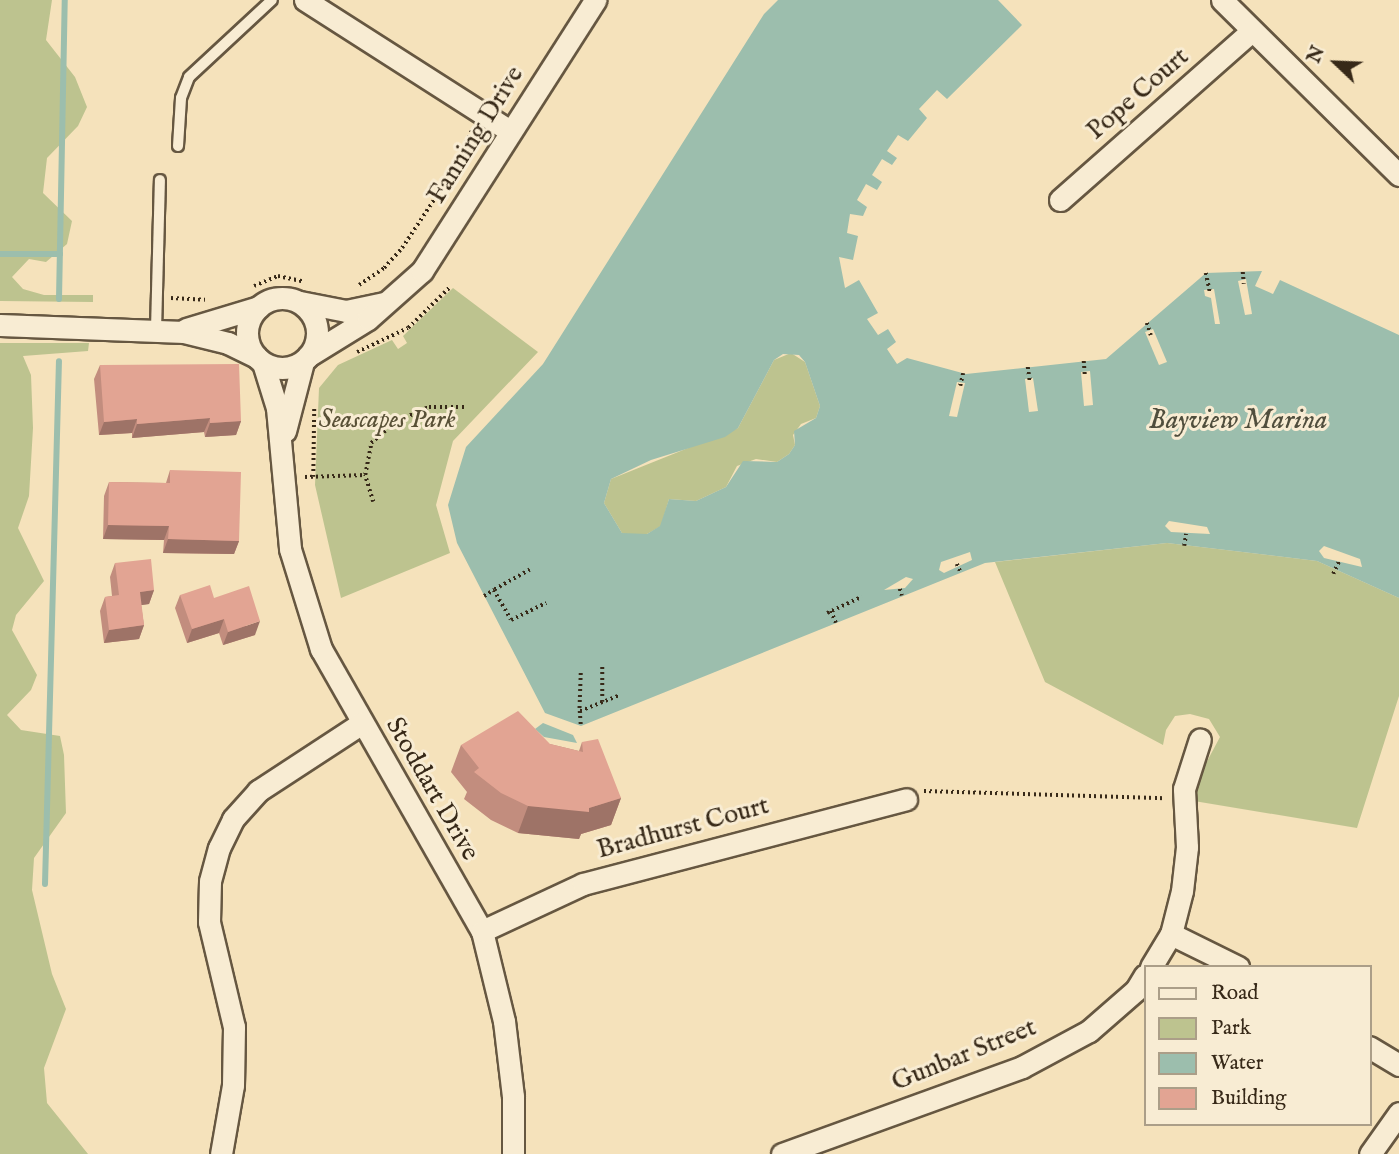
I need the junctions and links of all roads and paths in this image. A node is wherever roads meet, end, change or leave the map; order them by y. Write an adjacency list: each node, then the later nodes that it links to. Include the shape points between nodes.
1 (272, 0): 8 (lane, via 189,77 181,98)
2 (305, 0): 6 (street)
3 (595, 0): 7 (street, Fanning Drive)
4 (1222, 0): 5 (street)
5 (1252, 31): 9 (street); 11 (street, Pope Court)
6 (482, 113): 7 (street); 16 (path, via 449,177 402,248 384,268)
7 (510, 131): 19 (street, Fanning Drive, via 433,257)
8 (178, 146)
9 (1399, 175)
10 (160, 180): 20 (lane)
11 (1060, 200)
12 (1243, 272): 14 (path)
13 (1206, 273): 18 (path)
14 (1244, 284)
15 (451, 286): 27 (path, via 408,328)
16 (356, 287)
17 (302, 292): 19 (street, Fanning Drive, via 346,311 373,307); 21 (street, via 275,299); 21 (path, via 278,276); 28 (street, via 317,327 316,344)
18 (1210, 292)
19 (398, 294): 28 (street, Fanning Drive)
20 (157, 297): 22 (path); 25 (lane)
21 (255, 297): 25 (street, via 209,326); 29 (street, via 247,329)
22 (209, 300)
23 (1147, 323): 26 (path)
24 (0, 325): 25 (street)
25 (156, 330): 29 (street, via 204,336)
26 (1151, 335)
27 (350, 355)
28 (306, 359): 29 (street, via 282,369); 38 (street, Stoddart Drive)
29 (260, 360): 38 (street, Stoddart Drive, via 277,408)
30 (1084, 361): 33 (path)
31 (1028, 367): 34 (path)
32 (963, 373): 35 (path)
33 (1085, 375)
34 (1030, 381)
35 (960, 386)
36 (314, 398): 40 (path)
37 (464, 407): 39 (path, via 429,407 395,422 371,443)
38 (282, 467): 40 (path); 61 (street, Stoddart Drive, via 297,579 321,649)
39 (365, 475): 40 (path); 41 (path)
40 (313, 477)
41 (373, 502)
42 (1186, 534): 43 (path)
43 (1184, 546)
44 (1339, 561): 48 (path)
45 (957, 564): 47 (path)
46 (530, 570): 50 (path)
47 (961, 573)
48 (1333, 573)
49 (900, 589): 52 (path)
50 (494, 590): 51 (path); 54 (path, via 511,621)
51 (484, 596)
52 (902, 596)
53 (861, 597): 55 (path, via 829,612)
54 (546, 603)
55 (836, 623)
56 (602, 664): 59 (path)
57 (581, 673): 60 (path)
58 (620, 695): 59 (path)
59 (602, 702): 60 (path)
60 (579, 711): 62 (path)
61 (362, 723): 66 (street, Stoddart Drive); 74 (street, via 258,791 233,819 219,849 210,881 209,922 234,1027 233,1085)
62 (580, 726)
63 (1199, 739): 65 (street)
64 (906, 799): 65 (path, via 928,790 963,789); 66 (street, Bradhurst Court, via 583,884)
65 (1184, 799): 67 (street, via 1187,847)
66 (482, 932): 75 (street, Stoddart Drive, via 504,1021 513,1096)
67 (1171, 934): 68 (street); 69 (street)
68 (1152, 965)
69 (1234, 965)
70 (1144, 977): 76 (street, Gunbar Street, via 1136,990 1089,1031 1022,1066)
71 (1371, 1047): 72 (street)
72 (1399, 1065)
73 (1399, 1112): 77 (street)
74 (221, 1154)
75 (513, 1154)
76 (782, 1154)
77 (1370, 1154)

